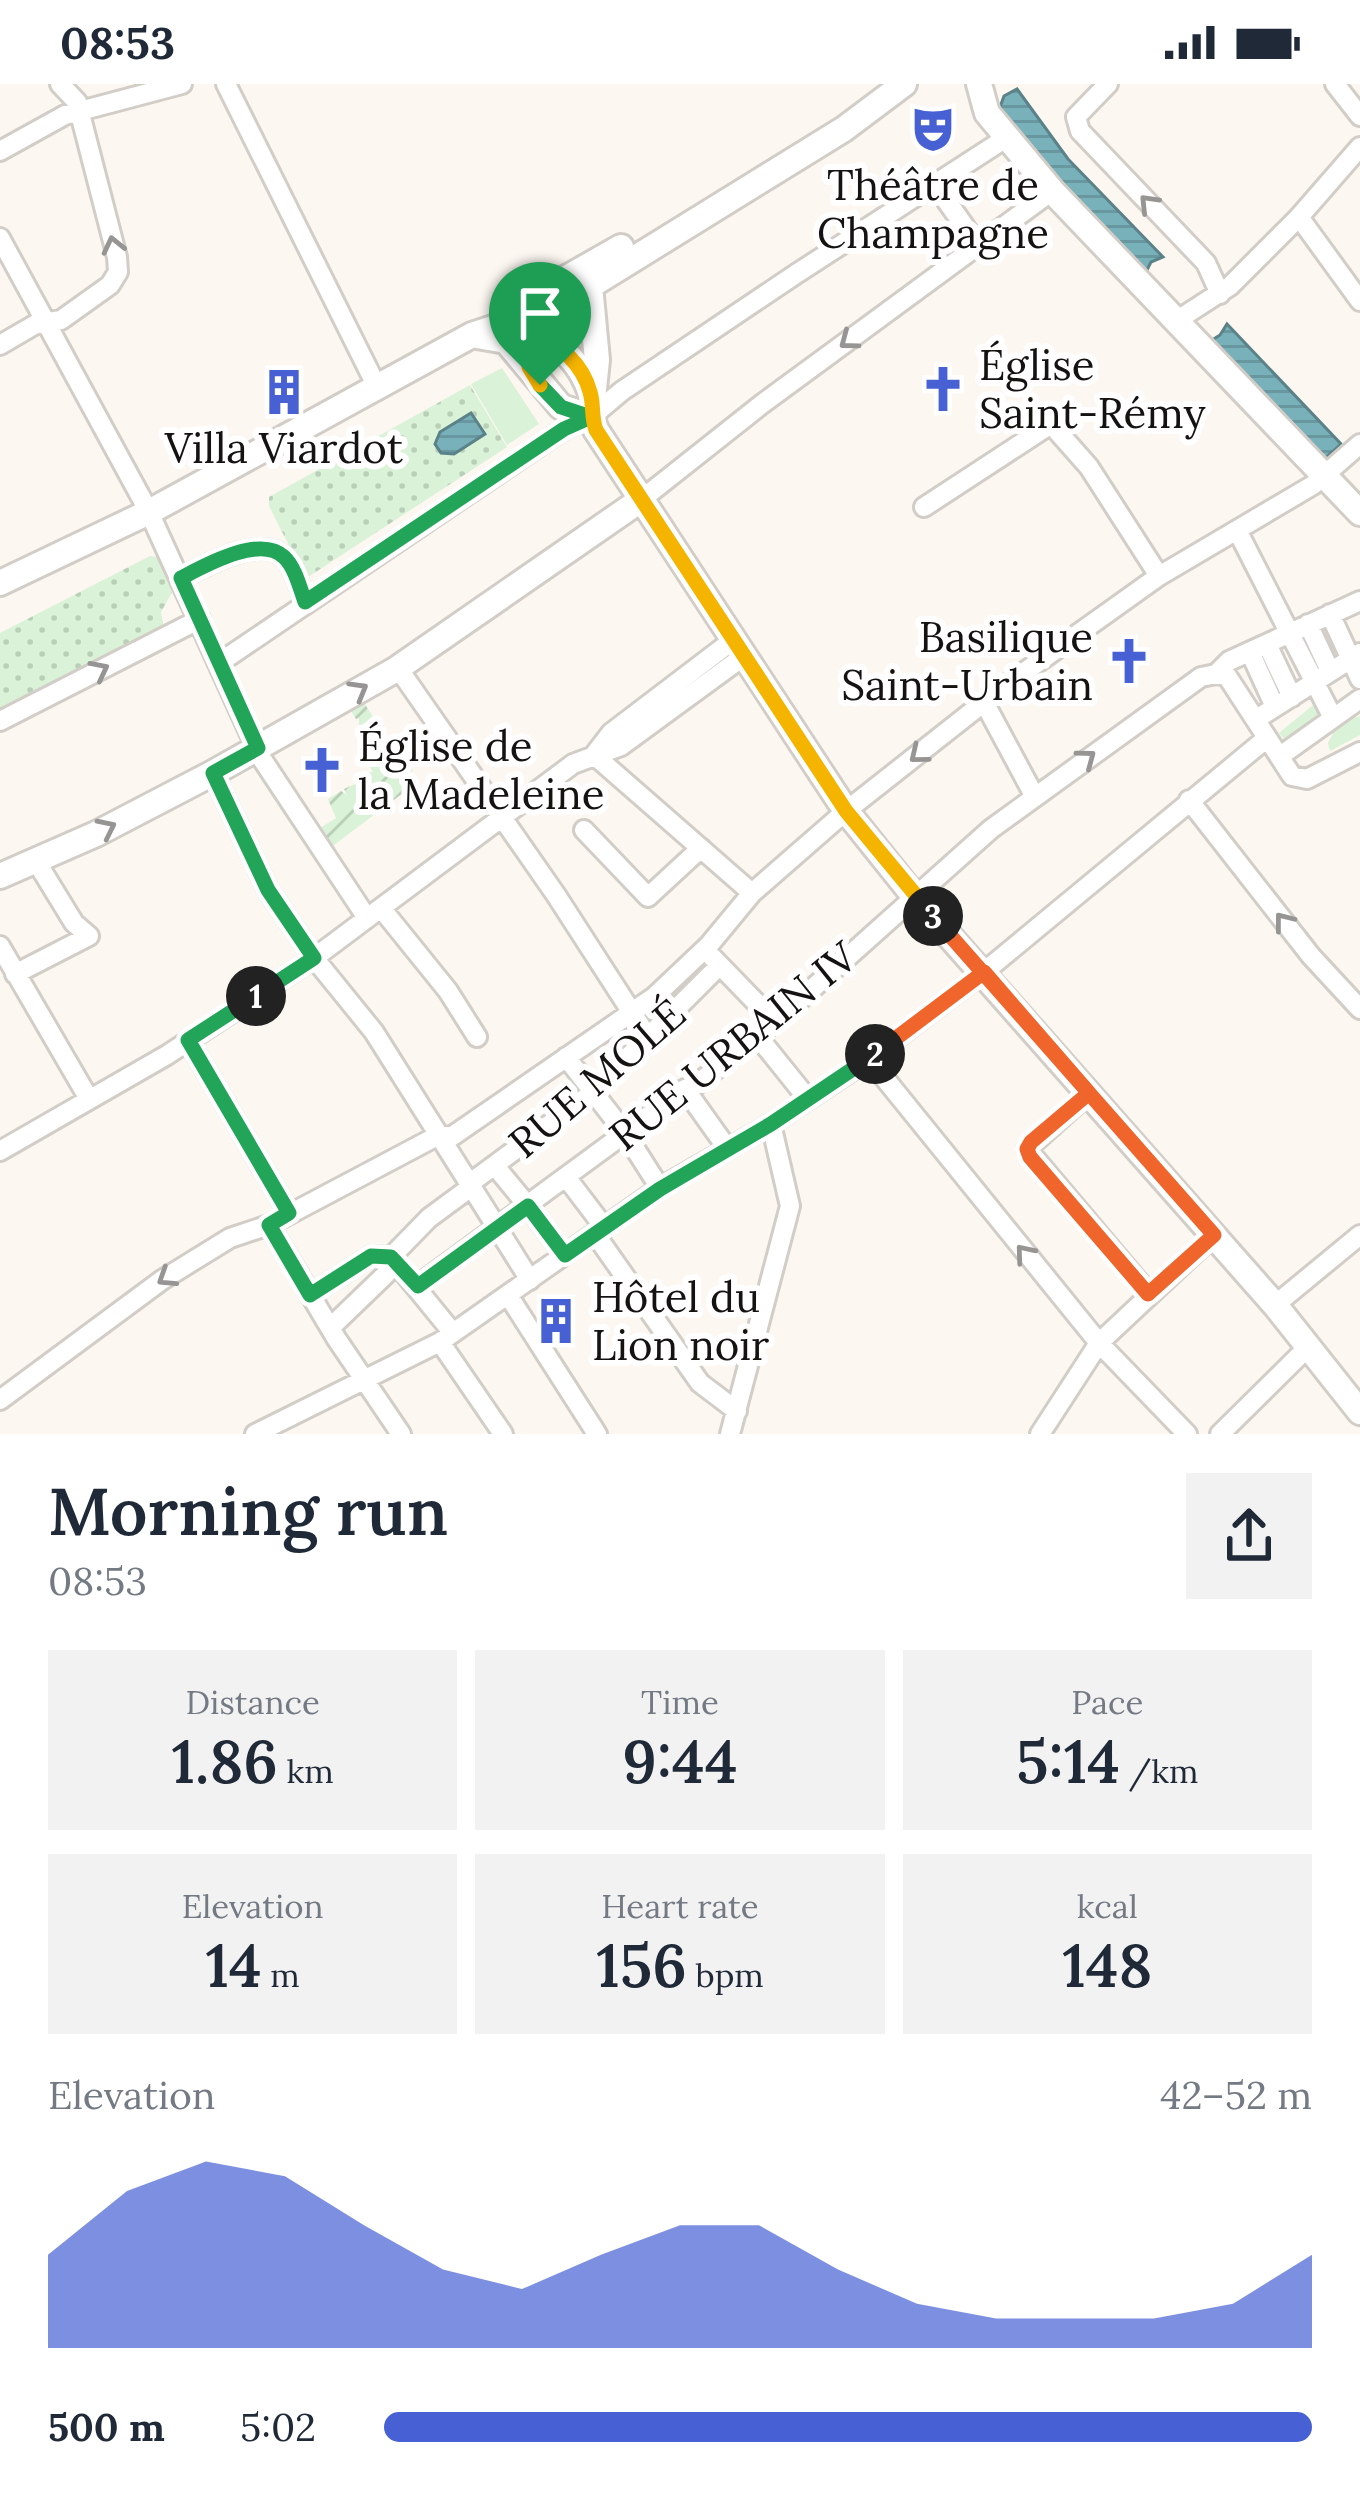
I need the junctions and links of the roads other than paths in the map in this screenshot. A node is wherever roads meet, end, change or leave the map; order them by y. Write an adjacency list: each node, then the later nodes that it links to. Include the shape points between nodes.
1 (60, 84): 10 (street)
2 (182, 84): 10 (street)
3 (226, 84): 30 (street)
4 (904, 84): 21 (street)
5 (979, 84): 12 (street)
6 (993, 84): 12 (street)
7 (1108, 84): 22 (street, one-way to 7, via 1206,263 1076,124)
8 (1335, 84): 11 (street)
9 (867, 90): 20 (street, via 790,148)
10 (79, 110): 14 (street); 26 (street, one-way to 10, via 118,272)
11 (1360, 116)
12 (1004, 135): 15 (street); 16 (street)
13 (1360, 147): 17 (street)
14 (0, 152)
15 (934, 183): 19 (street); 31 (street)
16 (1052, 191): 19 (street); 25 (street)
17 (1299, 217): 22 (street); 23 (street)
18 (0, 238): 26 (street)
19 (977, 244): 34 (street, one-way to 34)
20 (564, 280): 24 (street); 24 (street)
21 (590, 286): 24 (street); 31 (street)
22 (1220, 293): 25 (street)
23 (1360, 301)
24 (521, 319): 27 (street); 29 (street); 31 (street, via 574,361)
25 (1175, 322): 33 (street)
26 (48, 324): 28 (street); 36 (street)
27 (472, 335): 29 (street, via 506,341); 30 (street)
28 (0, 345)
29 (529, 367): 31 (street, via 561,407)
30 (377, 386): 36 (street)
31 (592, 408): 34 (street); 42 (street)
32 (1360, 445): 33 (street)
33 (1325, 476): 37 (street); 38 (street)
34 (642, 499): 47 (street); 51 (street)
35 (924, 508): 39 (street, via 1051,424 1089,466)
36 (149, 512): 40 (street); 41 (street)
37 (1360, 513)
38 (1237, 530): 39 (street); 46 (street)
39 (1159, 576): 55 (street)
40 (181, 578): 42 (street, via 220,558 269,550 288,561); 45 (street)
41 (0, 583)
42 (305, 602): 49 (street)
43 (1360, 602): 44 (street, RUE URBAIN IV)
44 (1330, 614): 46 (street, RUE URBAIN IV); 50 (street)
45 (200, 619): 49 (street); 56 (street, one-way to 45)
46 (1299, 628): 48 (street, RUE URBAIN IV); 53 (street)
47 (738, 648): 61 (street, via 611,733); 67 (street)
48 (1259, 648): 52 (street, RUE URBAIN IV); 53 (street, via 1275,707)
49 (219, 663): 59 (street)
50 (1356, 665): 53 (street)
51 (398, 668): 59 (street, one-way to 51); 68 (street)
52 (1216, 674): 58 (street, via 1227,676); 65 (street, RUE URBAIN IV, one-way to 52)
53 (1321, 685): 57 (street)
54 (1360, 699): 57 (street)
55 (984, 702): 65 (street); 67 (street, one-way to 67)
56 (0, 721)
57 (1327, 723): 62 (street); 63 (street)
58 (1267, 739): 60 (street, via 1299,780); 66 (street)
59 (258, 748): 64 (street); 75 (street, via 314,843)
60 (1360, 752)
61 (594, 754): 68 (street); 70 (street)
62 (1283, 754)
63 (1327, 761)
64 (213, 773): 71 (street, one-way to 64); 78 (street, via 268,890)
65 (1035, 797): 74 (street, RUE URBAIN IV)
66 (1189, 800): 80 (street); 82 (street, one-way to 66)
67 (846, 811): 73 (street); 74 (street)
68 (500, 818): 75 (street); 83 (street)
69 (584, 830): 70 (street, via 648,897)
70 (701, 848): 73 (street)
71 (36, 861): 72 (street); 81 (street, via 88,936)
72 (0, 876)
73 (752, 893): 77 (street)
74 (914, 896): 80 (street); 84 (street, RUE URBAIN IV)
75 (374, 913): 78 (street); 85 (street, via 448,991)
76 (0, 946): 81 (street)
77 (705, 949): 79 (street); 83 (street)
78 (314, 958): 88 (street); 98 (street, via 374,1032)
79 (719, 966): 84 (street); 87 (street, RUE MOLÉ)
80 (984, 972): 90 (street); 93 (street)
81 (15, 974): 94 (street)
82 (1360, 1009)
83 (632, 1013): 87 (street); 89 (street)
84 (775, 1022): 86 (street, RUE URBAIN IV)
85 (478, 1037)
86 (758, 1037): 91 (street, RUE URBAIN IV); 95 (street)
87 (649, 1039): 92 (street, RUE MOLÉ)
88 (188, 1040): 94 (street); 106 (street)
89 (566, 1058): 92 (street); 98 (street, via 451,1137)
90 (868, 1059): 95 (street); 122 (street, one-way to 90)
91 (685, 1089): 97 (street, RUE URBAIN IV); 99 (street)
92 (592, 1093): 97 (street); 101 (street, RUE MOLÉ)
93 (1089, 1093): 110 (street); 117 (street, via 1027,1149)
94 (89, 1099): 100 (street)
95 (808, 1099): 96 (street)
96 (771, 1124): 99 (street); 127 (street, via 790,1206)
97 (625, 1133): 102 (street, RUE URBAIN IV); 104 (street)
98 (439, 1135): 103 (street); 106 (street)
99 (727, 1148): 104 (street)
100 (0, 1151)
101 (495, 1166): 103 (street, RUE MOLÉ); 105 (street)
102 (566, 1177): 105 (street, RUE URBAIN IV); 109 (street)
103 (470, 1185): 108 (street); 113 (street, RUE MOLÉ)
104 (660, 1189): 109 (street)
105 (525, 1202): 108 (street, RUE URBAIN IV); 112 (street)
106 (289, 1213): 107 (street)
107 (269, 1225): 116 (street); 125 (street, one-way to 125, via 230,1238 162,1280)
108 (499, 1226): 114 (street); 115 (street, RUE URBAIN IV)
109 (600, 1231): 112 (street); 127 (street, via 700,1383)
110 (1214, 1235): 117 (street); 119 (street)
111 (1360, 1235): 119 (street)
112 (565, 1255): 114 (street)
113 (391, 1257): 115 (street); 116 (street, via 371,1256); 120 (street, RUE MOLÉ, via 386,1274)
114 (530, 1280): 118 (street)
115 (418, 1286): 121 (street)
116 (315, 1291): 120 (street)
117 (1148, 1294): 122 (street)
118 (508, 1295): 121 (street); 131 (street)
119 (1274, 1305): 123 (street)
120 (335, 1323): 124 (street)
121 (447, 1338): 124 (street); 130 (street)
122 (1099, 1343): 132 (street); 133 (street)
123 (1309, 1346): 126 (street); 134 (street)
124 (363, 1380): 128 (street); 129 (street)
125 (0, 1400)
126 (1360, 1412)
127 (738, 1426)
128 (255, 1434)
129 (400, 1434)
130 (503, 1434)
131 (597, 1434)
132 (1040, 1434)
133 (1186, 1434)
134 (1220, 1434)

